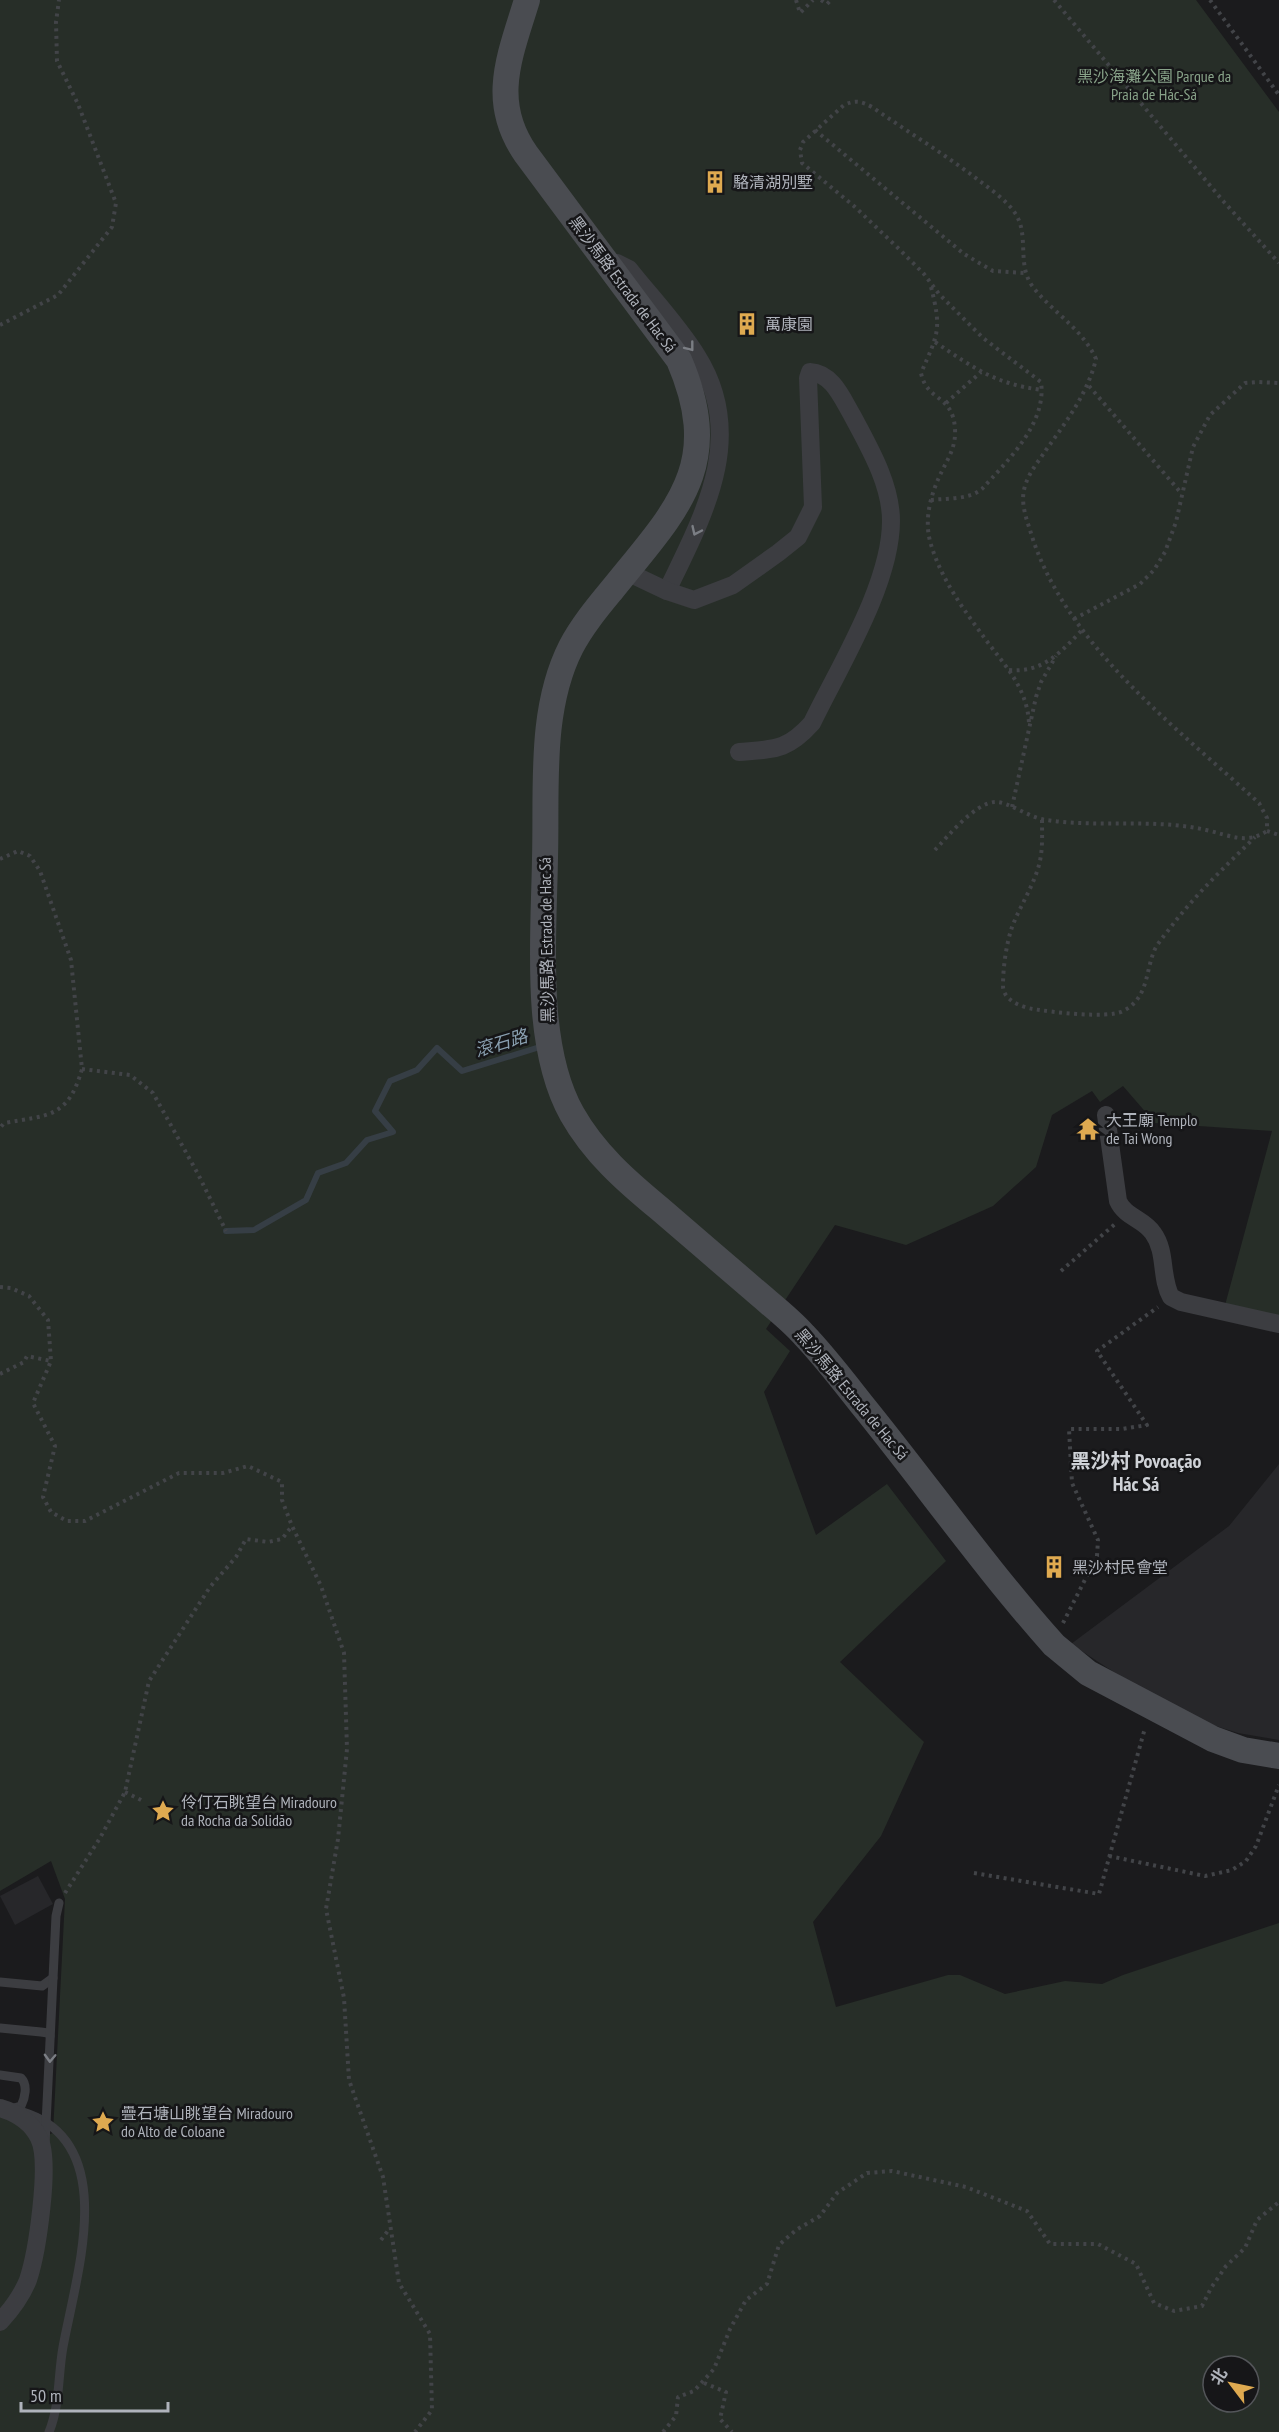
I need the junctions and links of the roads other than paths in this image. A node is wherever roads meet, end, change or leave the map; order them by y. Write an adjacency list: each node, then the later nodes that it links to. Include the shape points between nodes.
1 (527, 0): 2 (main road, 黑沙馬路 Estrada de Hac Sá, via 507,71 507,118 526,154)
2 (608, 263): 3 (main road, 黑沙馬路 Estrada de Hac Sá, via 679,360 697,416 696,459 690,481); 4 (street, one-way to 4, via 617,262 629,269 698,357 720,421 717,475)
3 (627, 572): 4 (street); 8 (main road, 黑沙馬路 Estrada de Hac Sá, via 574,641 555,690 550,718 545,1001 552,1055 570,1112 617,1173 806,1336 1054,1646 1088,1672 1213,1739 1243,1750)
4 (668, 591): 5 (street, via 694,600 733,585 798,537 813,507 808,378 810,372 821,372 840,394 885,483 891,521 882,574 812,723 788,745)
5 (739, 752)
6 (1106, 1115): 7 (street, via 1118,1201 1121,1209 1153,1232 1171,1298)
7 (1279, 1324)
8 (1279, 1756)
9 (59, 1903): 10 (lane)
10 (53, 1978): 12 (lane); 13 (lane)
11 (0, 1982): 12 (lane)
12 (38, 1985): 13 (lane)
13 (52, 1993): 15 (lane)
14 (0, 2028): 15 (lane, via 44,2032)
15 (50, 2036): 18 (lane, one-way to 18)
16 (0, 2075): 17 (lane, via 21,2078 26,2085 21,2106)
17 (2, 2108): 18 (lane); 19 (street, via 30,2124)
18 (47, 2123): 19 (lane); 21 (lane, via 66,2142 80,2165 86,2210)
19 (45, 2156): 20 (street, via 30,2270 10,2311)
20 (0, 2322)
21 (49, 2432)

